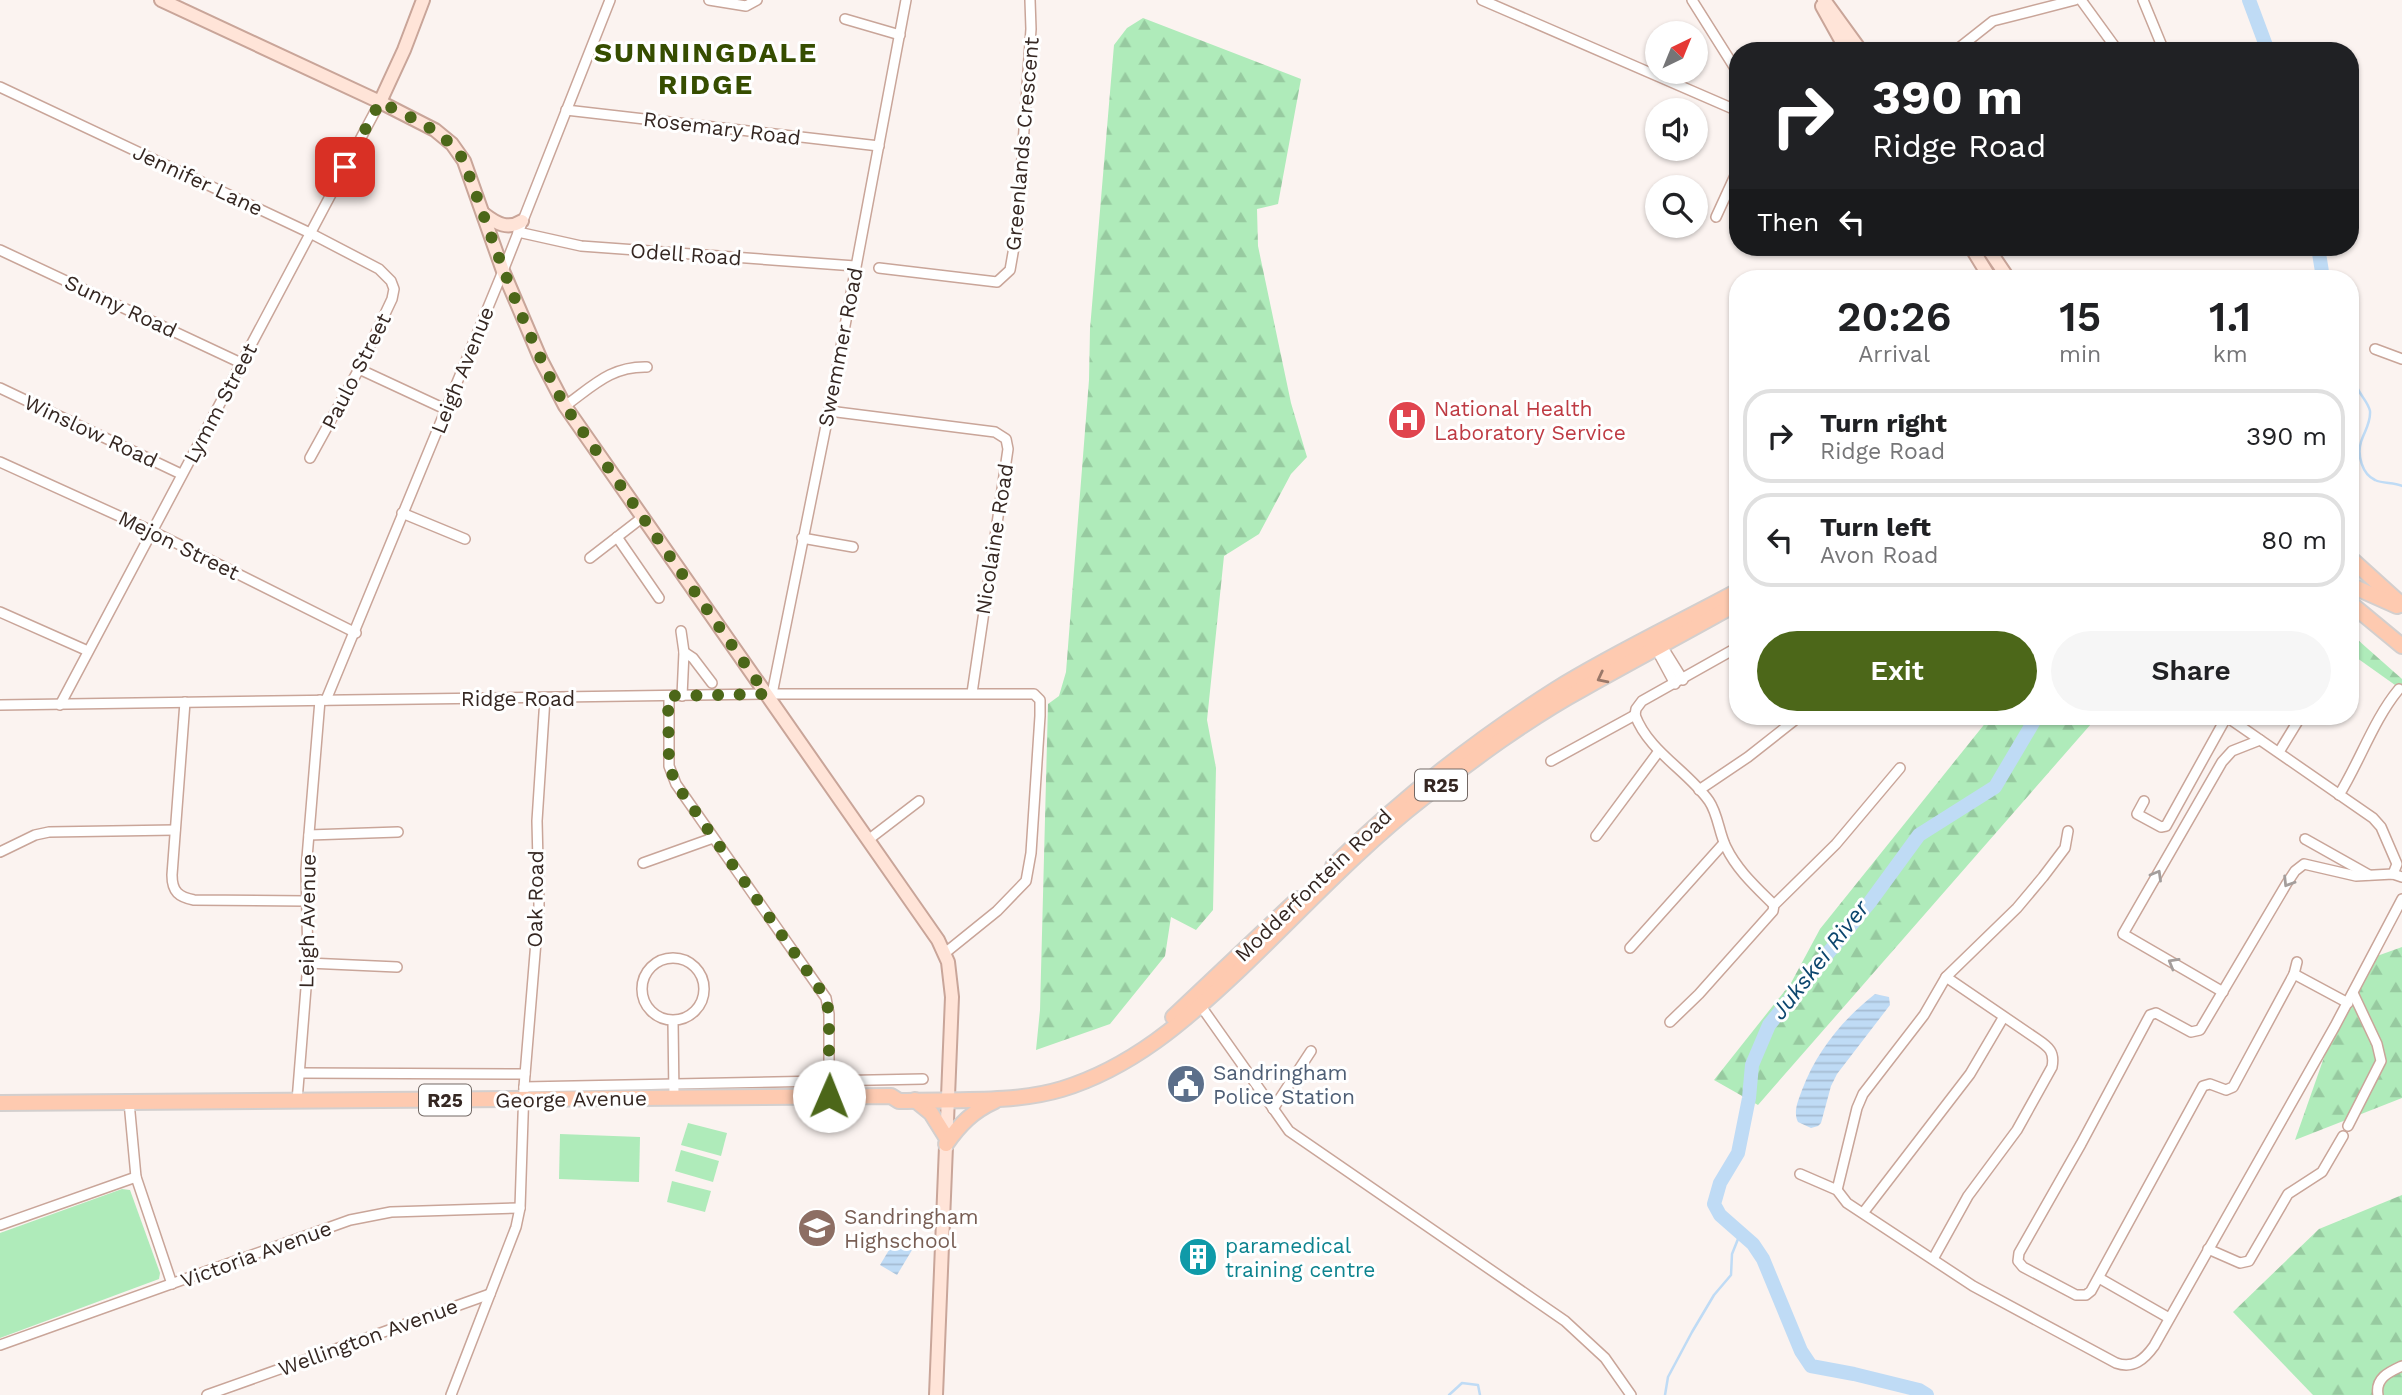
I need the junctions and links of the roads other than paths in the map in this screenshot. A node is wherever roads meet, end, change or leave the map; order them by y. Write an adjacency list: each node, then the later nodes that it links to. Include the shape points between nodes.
1 (161, 0): 23 (main road)
2 (423, 0): 23 (main road)
3 (610, 0): 25 (street, Leigh Avenue)
4 (709, 0): 5 (street, via 746,6)
5 (757, 0)
6 (906, 0): 15 (street, Swemmer Road)
7 (1030, 0): 34 (street, Greenlands Crescent, via 1017,230 1010,270 997,282)
8 (1482, 0): 24 (street)
9 (1692, 0): 21 (street)
10 (1822, 0): 16 (main road); 17 (main road)
11 (2076, 0): 18 (street, via 1993,22)
12 (2081, 0): 19 (street)
13 (2143, 0): 20 (street)
14 (845, 19): 15 (street)
15 (900, 35): 26 (street, Swemmer Road)
16 (1843, 42)
17 (1854, 42)
18 (1967, 42)
19 (2111, 42)
20 (2160, 42)
21 (1729, 59)
22 (0, 87): 31 (street, Jennifer Lane)
23 (380, 102): 28 (main road, via 435,130 452,144 464,161); 31 (street, Lymm Street)
24 (1729, 107)
25 (566, 110): 26 (street, Rosemary Road); 30 (street, Leigh Avenue)
26 (878, 146): 33 (street, Swemmer Road)
27 (1729, 189): 29 (street)
28 (484, 214): 30 (main road, via 494,222); 35 (main road)
29 (1716, 217)
30 (520, 227): 33 (street, Odell Road, via 581,246); 35 (street, Leigh Avenue)
31 (310, 233): 36 (street, Jennifer Lane, via 379,269); 39 (street, Lymm Street)
32 (0, 250): 39 (street, Sunny Road)
33 (855, 265): 45 (street, Swemmer Road)
34 (879, 268)
35 (503, 271): 43 (main road); 44 (street, Leigh Avenue)
36 (391, 281): 41 (street, Paulo Street, via 392,299)
37 (2375, 349): 38 (street)
38 (2402, 359)
39 (241, 363): 48 (street, Lymm Street)
40 (647, 367): 43 (street, via 618,370)
41 (359, 369): 44 (street); 46 (street, Paulo Street)
42 (0, 388): 48 (street, Winslow Road)
43 (565, 406): 50 (main road)
44 (445, 409): 49 (street, Leigh Avenue)
45 (829, 411): 53 (street, Swemmer Road); 77 (street, Nicolaine Road, via 995,432 1006,439)
46 (310, 458)
47 (0, 462): 51 (street, Mejon Street)
48 (181, 474): 51 (street, Lymm Street)
49 (402, 513): 54 (street); 68 (street, Leigh Avenue)
50 (643, 517): 52 (street); 78 (main road)
51 (152, 531): 68 (street, Mejon Street); 71 (street, Lymm Street)
52 (617, 537): 56 (street); 60 (street)
53 (802, 538): 55 (street); 78 (street, Swemmer Road)
54 (465, 539)
55 (853, 547)
56 (590, 558)
57 (2359, 566): 63 (main road)
58 (2359, 589): 63 (main road)
59 (1729, 597): 69 (main road, Modderfontein Road / R25)
60 (659, 598)
61 (1729, 607): 69 (main road, Modderfontein Road / R25)
62 (2359, 607): 66 (main road)
63 (2402, 607)
64 (2359, 609): 66 (main road)
65 (0, 612): 71 (street)
66 (2363, 612): 70 (main road)
67 (681, 631): 72 (street)
68 (356, 633): 82 (street, Leigh Avenue)
69 (1656, 642): 74 (street); 125 (main road, Modderfontein Road / R25, via 1536,717 1420,800)
70 (2402, 646)
71 (88, 651): 85 (street, Lymm Street)
72 (684, 652): 75 (street); 80 (street)
73 (1729, 653): 74 (street)
74 (1679, 682): 86 (street, via 1642,701)
75 (712, 683)
76 (2399, 689): 97 (street)
77 (972, 693): 78 (street, Ridge Road); 117 (street, Ridge Road, via 1028,693 1040,700 1031,853 1022,888)
78 (769, 694): 80 (street, Ridge Road); 107 (main road)
79 (668, 696): 80 (street, Ridge Road); 81 (street, Ridge Road); 105 (street, via 671,774)
80 (682, 696)
81 (545, 698): 82 (street, Ridge Road); 132 (street, Oak Road, via 537,821 539,905)
82 (323, 700): 83 (street, Ridge Road); 103 (street, Leigh Avenue)
83 (185, 702): 85 (street, Ridge Road); 100 (street)
84 (0, 705): 85 (street, Ridge Road)
85 (60, 705)
86 (1635, 715): 92 (street); 94 (street)
87 (1789, 725): 96 (street)
88 (2222, 725): 99 (street, via 2166,826 2137,814)
89 (2239, 725): 91 (street)
90 (2296, 725): 93 (street)
91 (2260, 740): 93 (street); 123 (street, one-way to 91, via 2123,934 2222,762 2232,751)
92 (1659, 751): 96 (street); 104 (street)
93 (2279, 752): 97 (street)
94 (1551, 761)
95 (1900, 768): 115 (street, via 1836,844)
96 (1699, 790): 108 (street, via 1712,805)
97 (2339, 795): 111 (street, via 2378,822)
98 (919, 801): 107 (street)
99 (2144, 801)
100 (175, 830): 109 (street, via 49,832); 114 (street, via 172,882 183,898)
101 (2068, 831): 122 (street, via 2065,848 2029,894)
102 (398, 832): 103 (street)
103 (309, 835): 114 (street, Leigh Avenue)
104 (1596, 836)
105 (713, 838): 110 (street); 134 (street, via 826,998)
106 (2305, 839): 112 (street)
107 (868, 840): 117 (main road)
108 (1724, 843): 115 (street, via 1738,868); 116 (street)
109 (0, 852)
110 (643, 863)
111 (2399, 870): 112 (street)
112 (2371, 876): 123 (street, one-way to 123, via 2308,863 2301,866)
113 (2402, 899): 124 (street)
114 (306, 901): 119 (street, Leigh Avenue)
115 (1774, 905): 129 (street)
116 (1630, 948)
117 (945, 953): 137 (main road, via 952,997)
118 (2297, 961): 121 (street)
119 (308, 963): 120 (street); 131 (street, Leigh Avenue)
120 (397, 967)
121 (2294, 974): 126 (street); 156 (street, via 2233,1087 2203,1086)
122 (1946, 977): 127 (street); 150 (street, via 1924,1015 1860,1101)
123 (2223, 992): 156 (street, via 2197,1032 2155,1013 2150,1015 2017,1257 2029,1271 2076,1295 2089,1293)
124 (2353, 993): 126 (street); 145 (street, via 2381,1060)
125 (1198, 1002): 137 (main road, Modderfontein Road / R25, via 1090,1072 1058,1083); 139 (main road, Modderfontein Road / R25, via 1155,1043 1094,1078 1060,1090); 144 (street)
126 (2348, 1003): 154 (street)
127 (2003, 1018): 152 (street, via 1970,1074); 155 (street, via 2050,1049 2052,1067)
128 (673, 1021): 128 (street, via 662,1019 647,1006 642,986 644,976 658,961 668,958 688,961 703,977 700,1007 683,1020); 135 (street)
129 (1670, 1022)
130 (1311, 1051): 144 (street)
131 (300, 1073): 132 (street, George Avenue); 141 (street, Leigh Avenue)
132 (525, 1074): 136 (street, Oak Road)
133 (922, 1079): 134 (street, George Avenue)
134 (829, 1088): 135 (main road, George Avenue / R25); 138 (main road, George Avenue / R25)
135 (673, 1091): 136 (main road, George Avenue / R25)
136 (524, 1093): 141 (main road, George Avenue / R25); 151 (street, Oak Road)
137 (949, 1095): 138 (main road, George Avenue / R25, via 899,1091); 139 (main road, Modderfontein Road / R25); 140 (main road, George Avenue / R25); 147 (main road)
138 (891, 1096): 140 (main road, George Avenue / R25, via 899,1101)
139 (1003, 1098): 147 (main road, via 971,1114)
140 (915, 1100): 147 (main road, via 931,1113)
141 (297, 1101): 142 (main road, George Avenue / R25)
142 (129, 1102): 143 (main road, George Avenue / R25); 149 (street)
143 (0, 1103)
144 (1273, 1109): 162 (street, via 1301,1140 1565,1321 1592,1344)
145 (2348, 1126)
146 (2343, 1136): 154 (street, via 2318,1176 2288,1194 2249,1261 2240,1264)
147 (946, 1140): 165 (main road)
148 (1800, 1174): 150 (street)
149 (136, 1177): 153 (street); 157 (street)
150 (1836, 1190): 152 (street)
151 (520, 1208): 157 (street, Victoria Avenue, via 378,1214); 158 (street, Oak Road)
152 (1863, 1213): 155 (street)
153 (0, 1226)
154 (2208, 1249): 159 (street)
155 (1933, 1259): 159 (street, via 1973,1286 2121,1365 2145,1357)
156 (2099, 1278): 159 (street)
157 (172, 1284): 160 (street, Victoria Avenue)
158 (490, 1294): 163 (street, Wellington Avenue); 164 (street, Oak Road)
159 (2169, 1318)
160 (0, 1345)
161 (2402, 1366): 166 (street, via 2380,1380)
162 (1629, 1392)
163 (207, 1395)
164 (451, 1395)
165 (936, 1395)
166 (2378, 1395)

